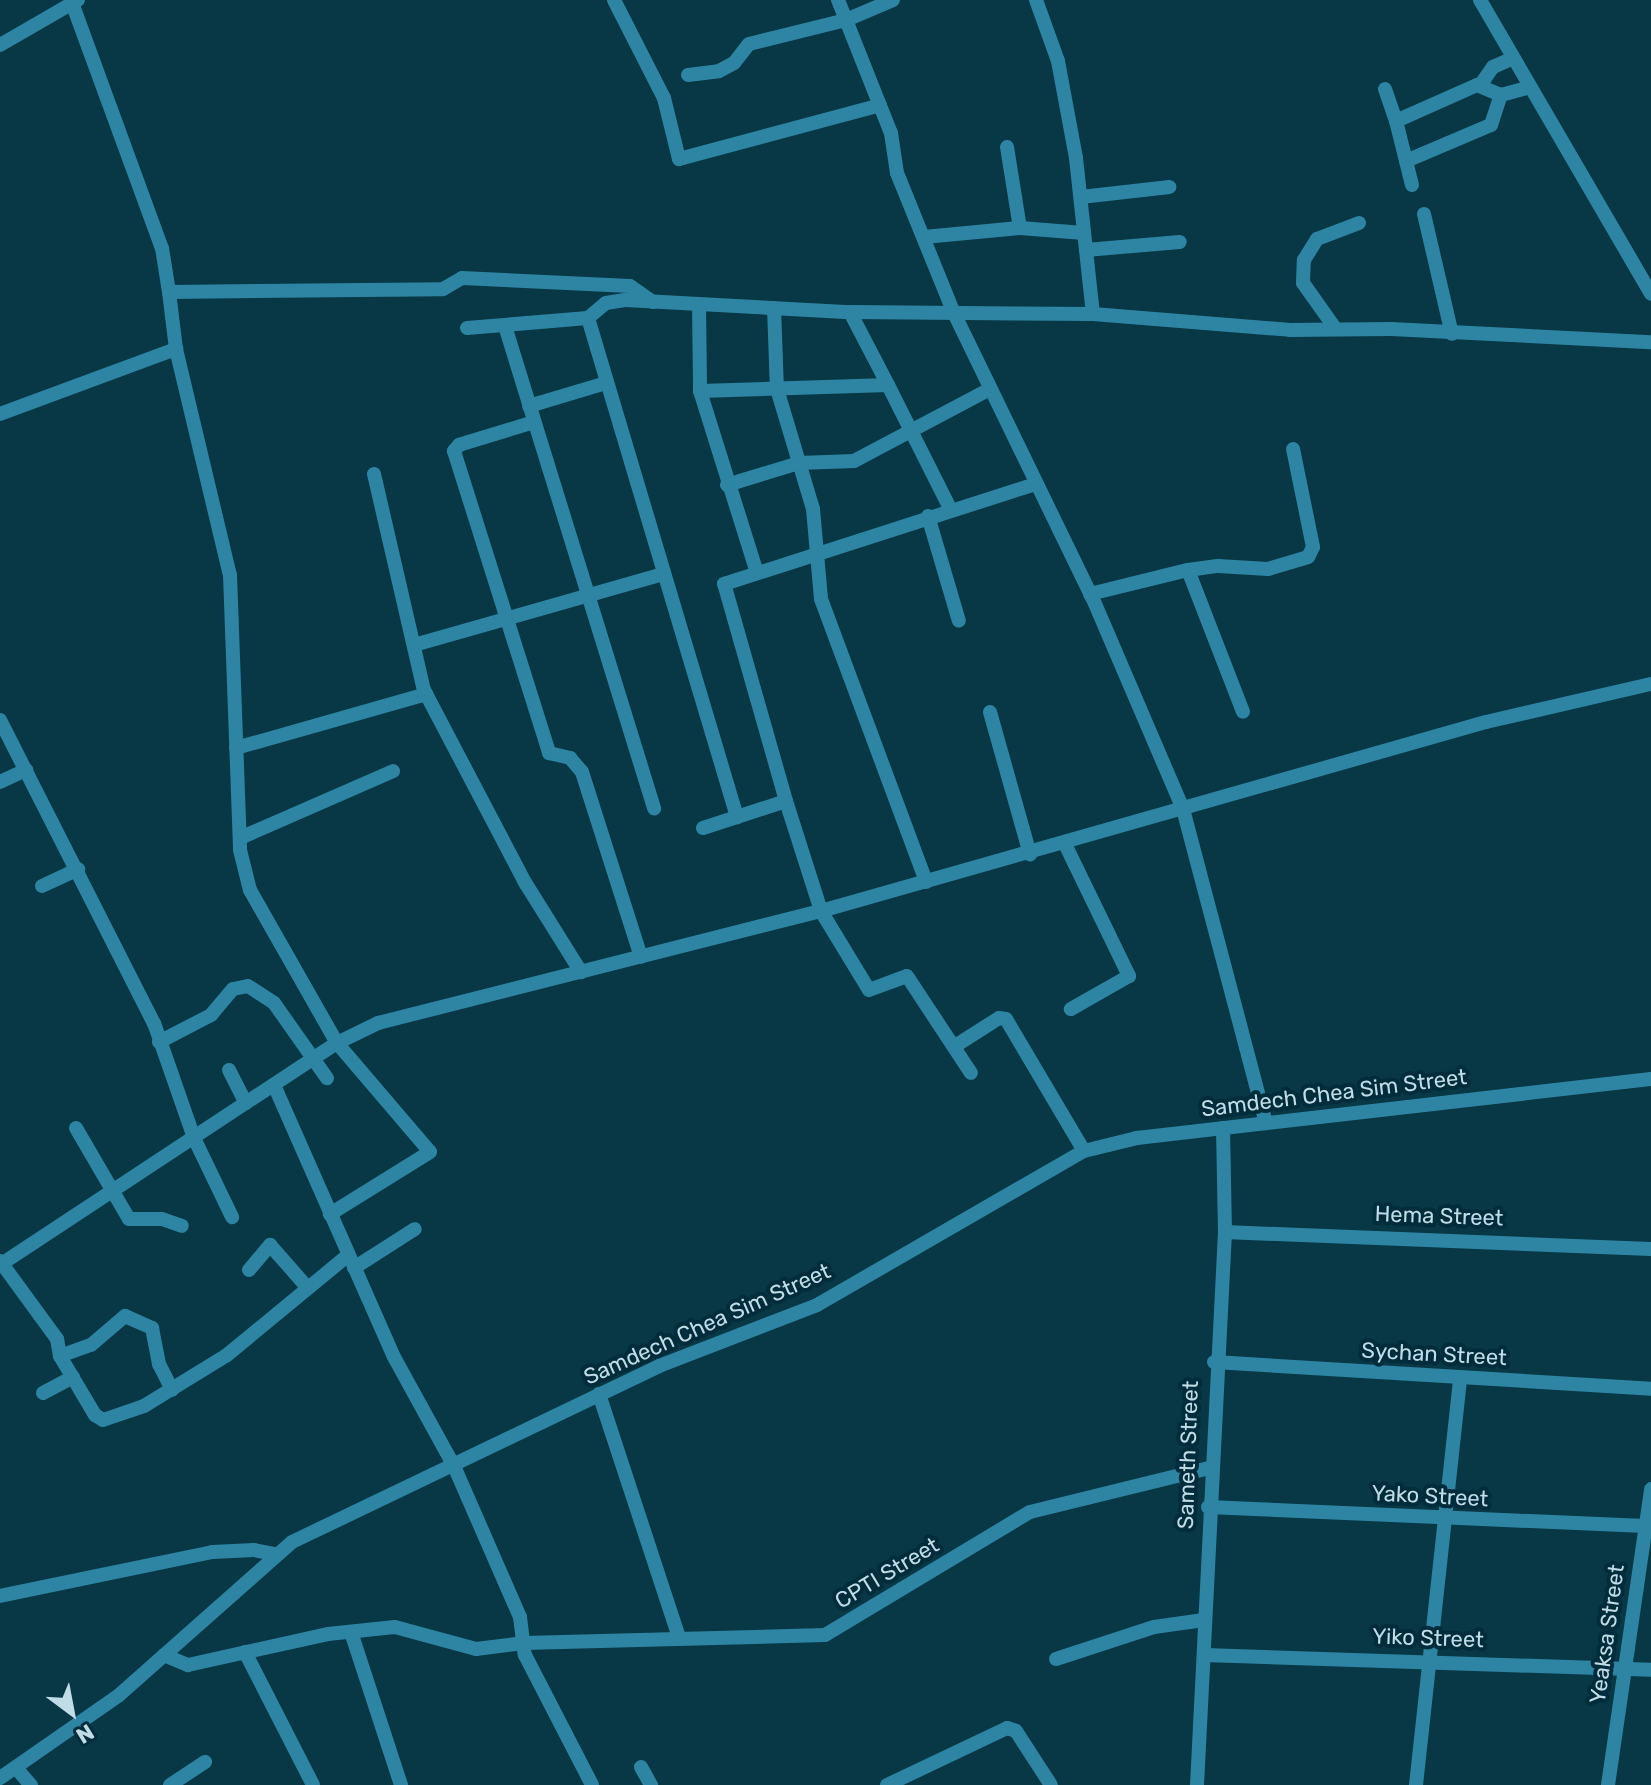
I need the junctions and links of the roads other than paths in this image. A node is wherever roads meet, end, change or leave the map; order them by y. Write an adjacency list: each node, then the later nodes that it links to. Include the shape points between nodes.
1 (614, 0): 15 (street, via 664,98 679,159)
2 (838, 0): 7 (street)
3 (893, 0): 7 (street)
4 (1036, 0): 21 (street, via 1058,61)
5 (1480, 0): 9 (street)
6 (74, 1): 8 (street); 29 (street, via 162,248)
7 (846, 20): 10 (street, via 749,44 734,63 719,71); 15 (street)
8 (0, 45)
9 (1513, 58): 11 (street, via 1493,67); 12 (street)
10 (688, 75)
11 (1481, 84): 14 (street); 16 (street)
12 (1530, 87): 14 (street); 30 (street)
13 (1385, 89): 16 (street)
14 (1501, 95): 18 (street, via 1491,125)
15 (880, 105): 26 (street, via 897,173)
16 (1396, 121): 18 (street)
17 (1007, 147): 24 (street)
18 (1406, 161): 19 (street)
19 (1412, 185)
20 (1169, 187): 21 (street)
21 (1081, 197): 25 (street)
22 (1424, 214): 41 (street)
23 (1359, 223): 40 (street, via 1317,239 1304,260 1303,283)
24 (1020, 228): 25 (street); 26 (street)
25 (1084, 233): 28 (street)
26 (924, 237): 34 (street)
27 (1180, 242): 28 (street)
28 (1086, 250): 36 (street)
29 (169, 292): 31 (street, via 443,289 462,278 630,286); 43 (street)
30 (1651, 294)
31 (653, 302): 32 (street); 37 (street, via 614,301)
32 (699, 304): 33 (street); 48 (street)
33 (774, 308): 35 (street); 46 (street)
34 (953, 311): 35 (street); 36 (street); 47 (street)
35 (850, 312): 45 (street)
36 (1093, 314): 40 (street, via 1261,328)
37 (588, 318): 38 (street); 44 (street)
38 (505, 326): 39 (street); 49 (street)
39 (467, 328)
40 (1335, 328): 41 (street)
41 (1452, 334): 42 (street)
42 (1651, 342)
43 (176, 349): 50 (street); 74 (street, via 230,575)
44 (606, 383): 49 (street); 63 (street)
45 (888, 385): 46 (street); 52 (street)
46 (777, 389): 48 (street); 54 (street)
47 (988, 390): 52 (street); 56 (street)
48 (700, 391): 57 (street)
49 (529, 406): 51 (street)
50 (0, 414)
51 (534, 422): 65 (street); 66 (street, via 454,451)
52 (911, 431): 54 (street, via 854,461); 58 (street)
53 (1293, 449): 62 (street, via 1313,547 1308,557 1268,569)
54 (799, 463): 57 (street); 60 (street, via 813,509)
55 (374, 474): 68 (street)
56 (1036, 484): 58 (street); 64 (street)
57 (727, 485): 61 (street)
58 (951, 510): 59 (street)
59 (928, 516): 60 (street); 67 (street)
60 (816, 551): 61 (street); 87 (street, via 821,599)
61 (756, 570): 78 (street, via 724,584 723,594)
62 (1188, 570): 64 (street); 72 (street)
63 (664, 574): 65 (street); 81 (street)
64 (1090, 594): 80 (street)
65 (589, 598): 66 (street); 79 (street)
66 (505, 620): 68 (street); 90 (street, via 549,753 570,758 582,772)
67 (959, 621)
68 (414, 645): 70 (street)
69 (1651, 684): 80 (street, via 1486,722)
70 (427, 694): 74 (street); 91 (street, via 526,884)
71 (990, 712): 85 (street)
72 (1243, 712)
73 (0, 720): 75 (street)
74 (236, 748): 83 (street)
75 (26, 770): 77 (street); 86 (street)
76 (393, 771): 83 (street)
77 (0, 782)
78 (786, 801): 81 (street); 89 (street)
79 (654, 808)
80 (1183, 809): 84 (street); 103 (street)
81 (737, 817): 82 (street)
82 (703, 828)
83 (240, 838): 94 (street, via 253,898)
84 (1065, 844): 85 (street); 92 (street, via 1129,976)
85 (1030, 854): 87 (street)
86 (78, 869): 88 (street); 93 (street)
87 (926, 882): 89 (street)
88 (42, 886)
89 (821, 911): 90 (street); 95 (street, via 869,990 907,976)
90 (641, 957): 91 (street)
91 (581, 972): 94 (street, via 378,1023)
92 (1071, 1009)
93 (159, 1042): 96 (street, via 211,1015 233,989 248,986 274,1003); 106 (street)
94 (337, 1043): 96 (street); 109 (street, via 430,1152)
95 (955, 1046): 98 (street); 107 (street, via 999,1018 1006,1019)
96 (313, 1059): 99 (street); 101 (street)
97 (229, 1070): 102 (street)
98 (971, 1073)
99 (327, 1078)
100 (1651, 1079): 103 (street, Samdech Chea Sim Street)
101 (274, 1085): 102 (street); 109 (street)
102 (246, 1103): 106 (street)
103 (1266, 1123): 105 (street, Samdech Chea Sim Street)
104 (76, 1128): 108 (street)
105 (1223, 1128): 107 (street, Samdech Chea Sim Street, via 1137,1138); 113 (street, Sameth Street)
106 (194, 1138): 108 (street); 110 (street)
107 (1084, 1151): 126 (street, Samdech Chea Sim Street, via 817,1305)
108 (112, 1193): 111 (street, via 129,1219 162,1219); 116 (street)
109 (330, 1214): 115 (street)
110 (232, 1217)
111 (182, 1226)
112 (415, 1229): 115 (street)
113 (1225, 1232): 114 (street, Hema Street); 120 (street, Sameth Street)
114 (1651, 1249)
115 (350, 1262): 118 (street); 127 (street)
116 (1, 1263): 119 (street, via 57,1339)
117 (249, 1270): 118 (street, via 270,1245)
118 (307, 1287): 124 (street, via 241,1345)
119 (60, 1356): 121 (street); 124 (street, via 91,1345 125,1316 152,1328 159,1364)
120 (1214, 1362): 122 (street, Sychan Street); 128 (street, Sameth Street)
121 (73, 1377): 124 (street, via 103,1420); 125 (street)
122 (1460, 1378): 123 (street, Sychan Street); 131 (street)
123 (1651, 1389)
124 (172, 1390)
125 (43, 1393)
126 (599, 1394): 127 (street, Samdech Chea Sim Street); 137 (street)
127 (454, 1466): 133 (street, Samdech Chea Sim Street); 138 (street, via 520,1617)
128 (1209, 1468): 130 (street, Sameth Street); 137 (street, CPTI Street, via 1030,1512 830,1633)
129 (1651, 1489): 132 (street, Yeaksa Street)
130 (1208, 1507): 131 (street, Yako Street); 135 (street, Sameth Street)
131 (1444, 1520): 132 (street, Yako Street); 143 (street)
132 (1648, 1526): 144 (street, Yeaksa Street)
133 (274, 1554): 134 (street, via 212,1552); 140 (street, Samdech Chea Sim Street)
134 (0, 1596)
135 (1204, 1620): 141 (street, Sameth Street); 142 (street, via 1154,1627)
136 (351, 1632): 138 (street, CPTI Street, via 395,1627 476,1649); 139 (street, CPTI Street); 153 (street)
137 (679, 1637): 138 (street, CPTI Street)
138 (524, 1643): 154 (street, via 537,1680)
139 (245, 1652): 140 (street, CPTI Street, via 181,1665); 152 (street)
140 (164, 1655): 148 (street, Samdech Chea Sim Street, via 103,1707)
141 (1204, 1655): 143 (street, Yiko Street); 158 (street, Sameth Street)
142 (1056, 1659)
143 (1428, 1659): 144 (street, Yiko Street); 159 (street)
144 (1624, 1669): 145 (street, Yiko Street); 160 (street, Yeaksa Street)
145 (1651, 1670)
146 (205, 1762): 151 (street)
147 (641, 1767): 155 (street)
148 (16, 1768): 149 (street, Samdech Chea Sim Street); 150 (street)
149 (0, 1778)
150 (31, 1785)
151 (170, 1785)
152 (313, 1785)
153 (401, 1785)
154 (592, 1785)
155 (651, 1785)
156 (887, 1785): 157 (street, via 1007,1728 1016,1731)
157 (1051, 1785)
158 (1197, 1785)
159 (1416, 1785)
160 (1608, 1785)

